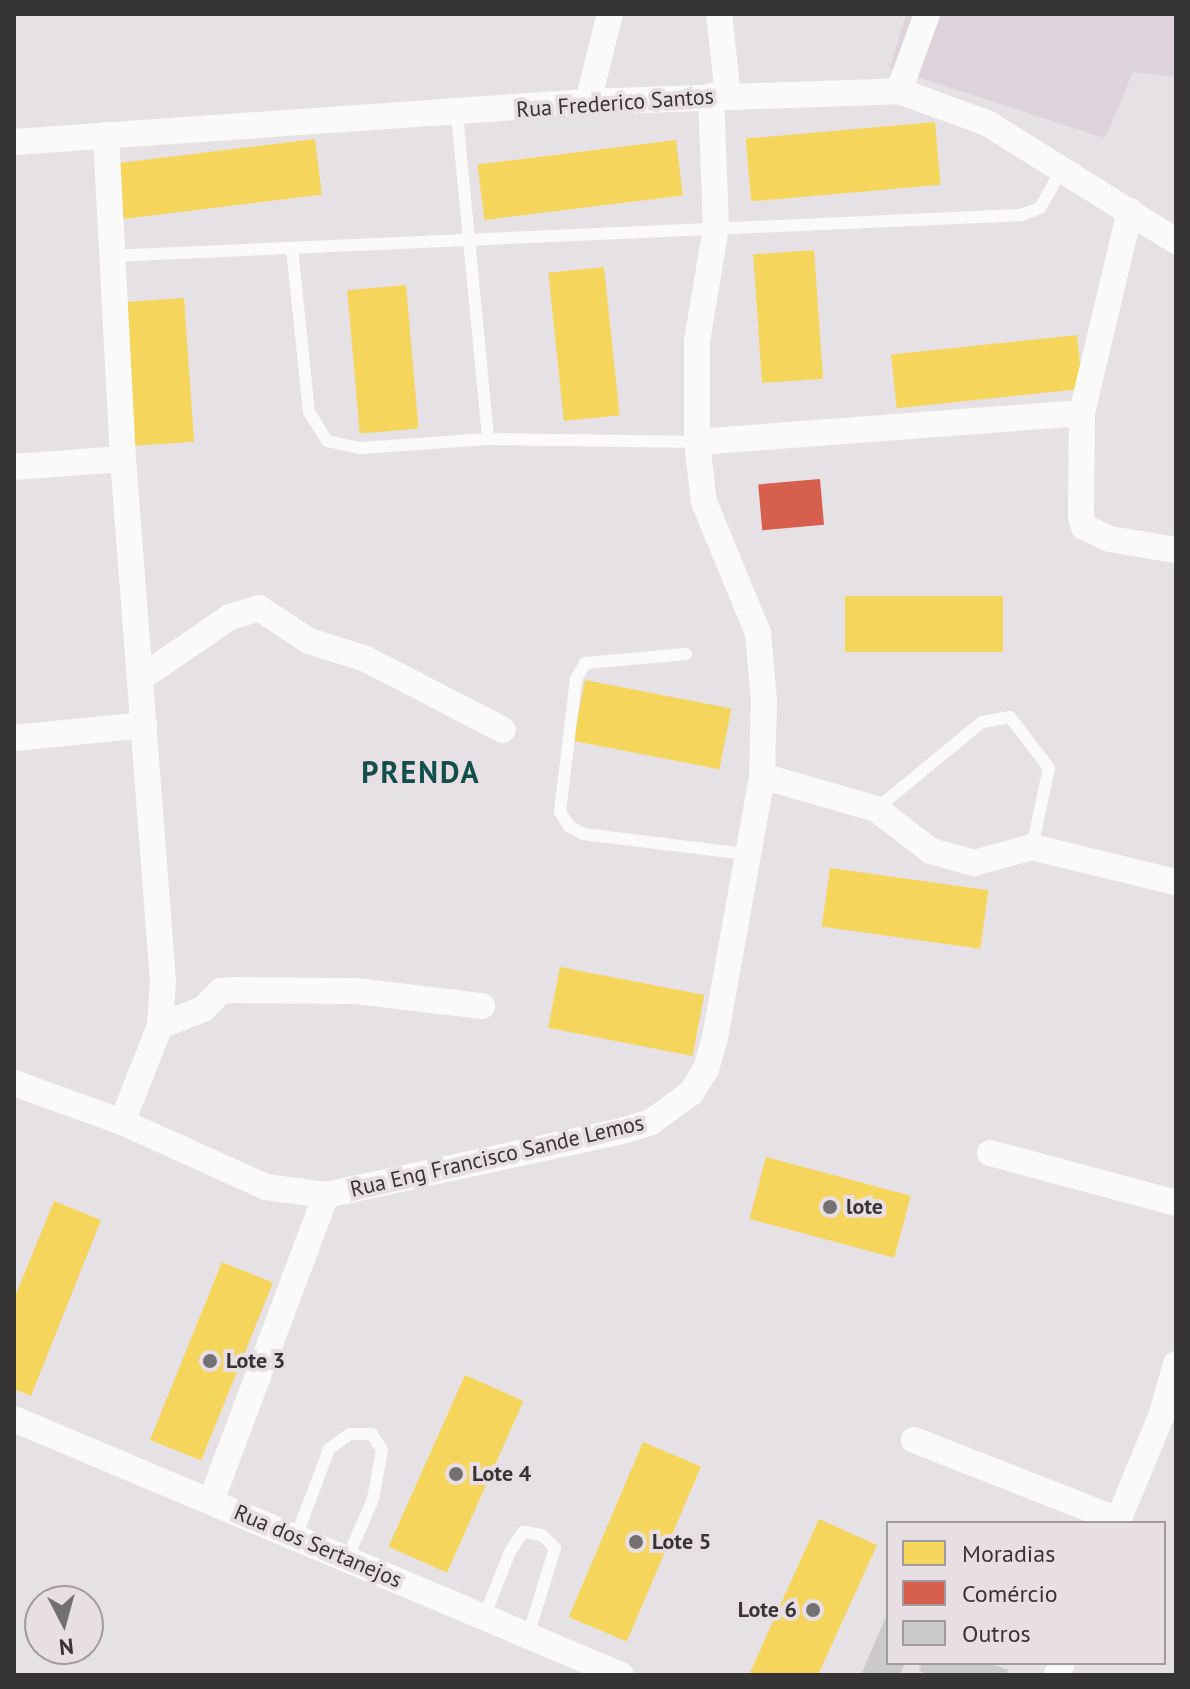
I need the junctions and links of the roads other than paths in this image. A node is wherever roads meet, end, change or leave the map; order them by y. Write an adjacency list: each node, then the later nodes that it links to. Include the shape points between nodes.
1 (610, 14): 6 (street)
2 (719, 14): 5 (street, Rua Eng Francisco Sande Lemos)
3 (927, 14): 4 (street)
4 (899, 91): 5 (street, Rua Frederico Santos); 10 (street, Rua Frederico Santos, via 987,123)
5 (720, 96): 6 (street, Rua Frederico Santos); 12 (street, Rua Eng Francisco Sande Lemos)
6 (588, 102): 7 (street, Rua Frederico Santos)
7 (457, 115): 8 (street, Rua Frederico Santos); 13 (lane)
8 (106, 135): 9 (street, Rua Frederico Santos); 16 (street)
9 (14, 142)
10 (1063, 168): 11 (street, Rua Frederico Santos); 12 (lane, via 1040,208 1021,215)
11 (1130, 211): 14 (street, Rua Frederico Santos); 17 (street)
12 (716, 227): 13 (lane); 19 (street, Rua Eng Francisco Sande Lemos, via 697,341)
13 (466, 237): 15 (lane); 18 (lane)
14 (1176, 241)
15 (292, 248): 16 (lane); 18 (lane, via 309,412 327,441 361,448)
16 (111, 256): 20 (street)
17 (1082, 413): 19 (street); 22 (street, via 1084,527 1110,539)
18 (488, 439): 19 (lane)
19 (697, 442): 28 (street, Rua Eng Francisco Sande Lemos, via 704,502 758,633)
20 (123, 459): 21 (street); 24 (street)
21 (14, 467)
22 (1176, 550)
23 (686, 654): 31 (lane, via 585,663 576,679 560,812 583,834)
24 (142, 677): 25 (street); 26 (street, via 230,617 259,608 309,641 366,659)
25 (144, 725): 27 (street); 34 (street, via 161,951)
26 (503, 730)
27 (14, 738)
28 (762, 776): 29 (street); 31 (street, Rua Eng Francisco Sande Lemos)
29 (876, 809): 30 (street, via 931,851 974,863); 30 (lane, via 982,722 1010,717 1049,768)
30 (1032, 847): 32 (street)
31 (747, 854): 38 (street, Rua Eng Francisco Sande Lemos, via 715,1038 706,1069 677,1107 622,1131)
32 (1176, 882)
33 (482, 1006): 34 (street, via 356,991 234,990 221,991 203,1009)
34 (160, 1026): 36 (street)
35 (14, 1083): 36 (street, Rua Eng Francisco Sande Lemos)
36 (122, 1122): 38 (street, Rua Eng Francisco Sande Lemos, via 266,1187)
37 (990, 1153): 39 (street)
38 (326, 1195): 44 (street)
39 (1176, 1203)
40 (1176, 1364): 42 (street)
41 (14, 1419): 44 (street, Rua dos Sertanejos)
42 (1169, 1421): 45 (street)
43 (914, 1440): 45 (street)
44 (211, 1501): 46 (street, Rua dos Sertanejos)
45 (1117, 1521)
46 (296, 1537): 47 (street, Rua dos Sertanejos); 47 (lane, via 329,1449 350,1434 372,1434 382,1450 373,1499)
47 (347, 1559): 48 (street, Rua dos Sertanejos)
48 (484, 1617): 49 (street, Rua dos Sertanejos); 49 (lane, via 523,1532 542,1535 555,1548)
49 (528, 1636): 50 (street, Rua dos Sertanejos)
50 (621, 1675)

